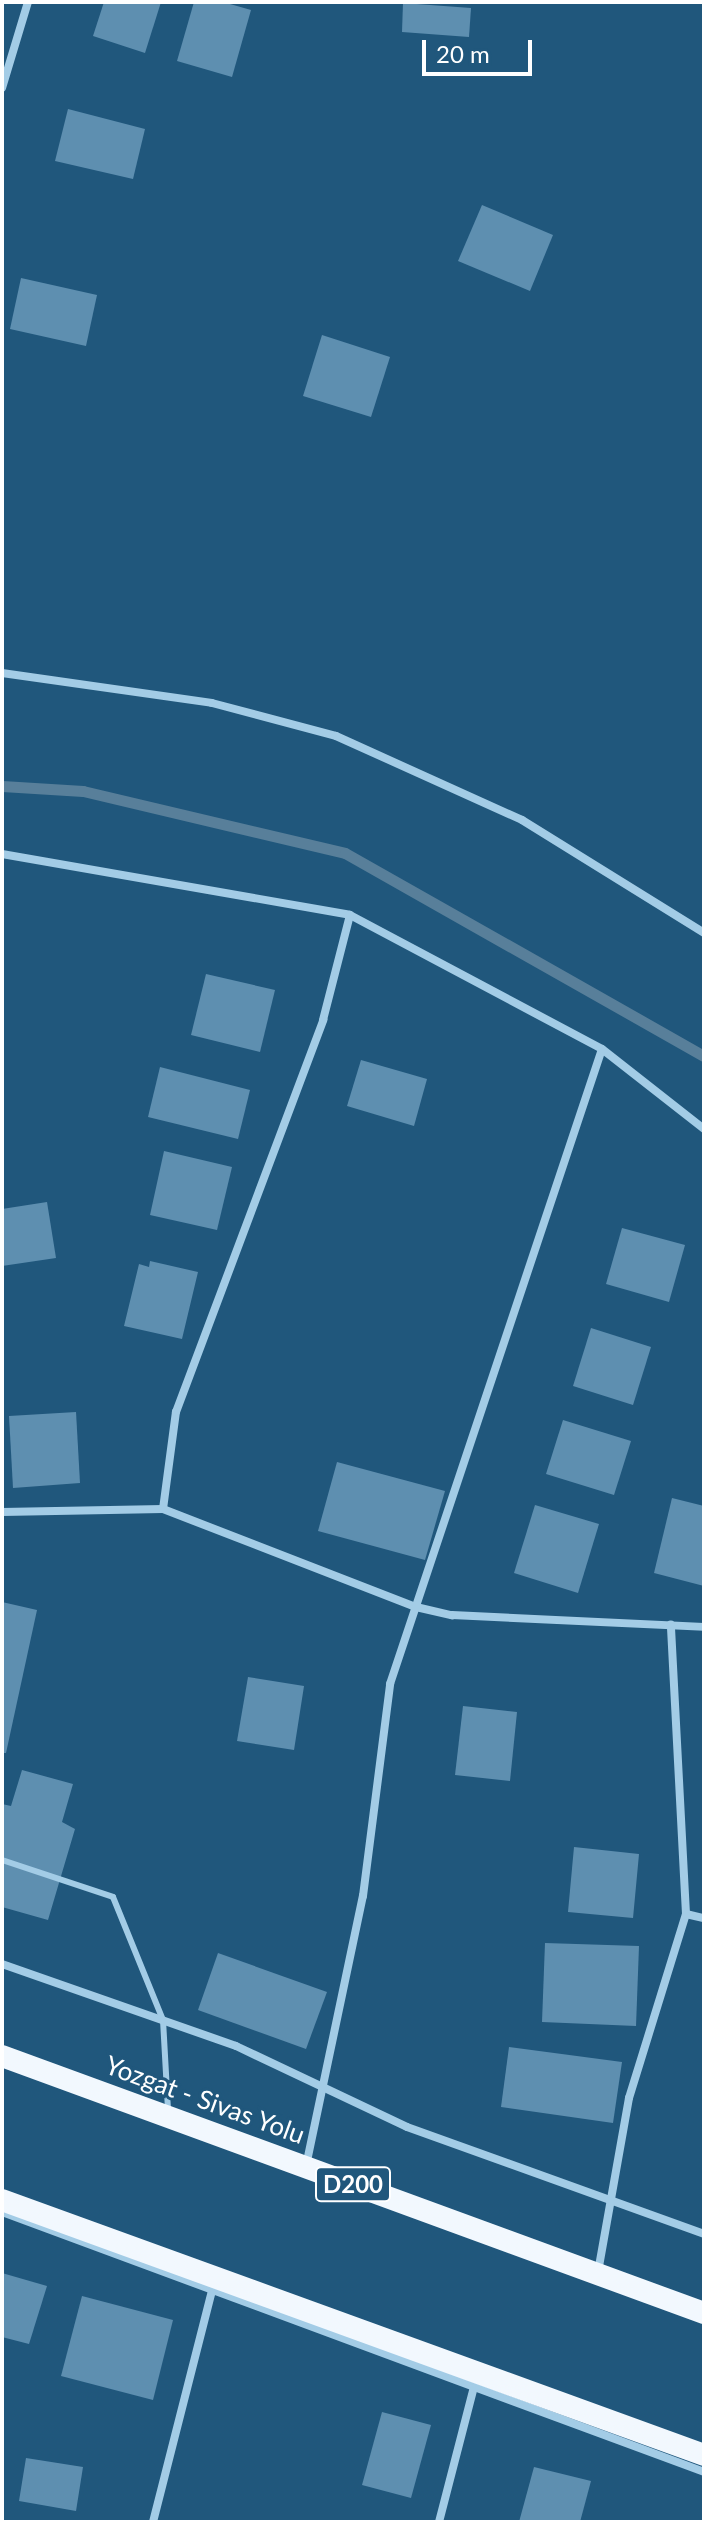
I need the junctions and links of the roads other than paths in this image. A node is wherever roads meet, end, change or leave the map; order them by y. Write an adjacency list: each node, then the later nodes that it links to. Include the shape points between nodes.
1 (28, 2): 2 (street)
2 (2, 88)
3 (2, 673): 6 (street, via 212,703 336,736 522,820)
4 (2, 854): 5 (street)
5 (350, 915): 7 (street); 9 (street, via 323,1020 176,1412)
6 (704, 933)
7 (602, 1049): 8 (street); 11 (street)
8 (704, 1129)
9 (163, 1509): 10 (street); 11 (street)
10 (2, 1512)
11 (416, 1607): 12 (street, via 452,1615); 20 (street, via 390,1684 363,1896)
12 (671, 1624): 13 (street); 15 (street)
13 (704, 1627)
14 (2, 1860): 18 (lane, via 113,1897)
15 (686, 1914): 16 (street); 24 (street, via 629,2098)
16 (704, 1918)
17 (2, 1964): 18 (street)
18 (163, 2020): 20 (street, via 236,2046); 21 (lane)
19 (2, 2056): 21 (highway, Yozgat - Sivas Yolu / D200)
20 (324, 2087): 22 (street); 24 (street, via 407,2127)
21 (169, 2117): 22 (highway, Yozgat - Sivas Yolu / D200)
22 (306, 2167): 27 (highway, Yozgat - Sivas Yolu / D200)
23 (2, 2200): 31 (highway)
24 (612, 2201): 26 (street); 27 (street)
25 (2, 2212): 28 (street)
26 (704, 2234)
27 (598, 2275): 29 (highway, Yozgat - Sivas Yolu / D200)
28 (212, 2290): 30 (street); 33 (street)
29 (704, 2313)
30 (474, 2387): 32 (street); 34 (street)
31 (704, 2455)
32 (704, 2472)
33 (153, 2522)
34 (439, 2522)

